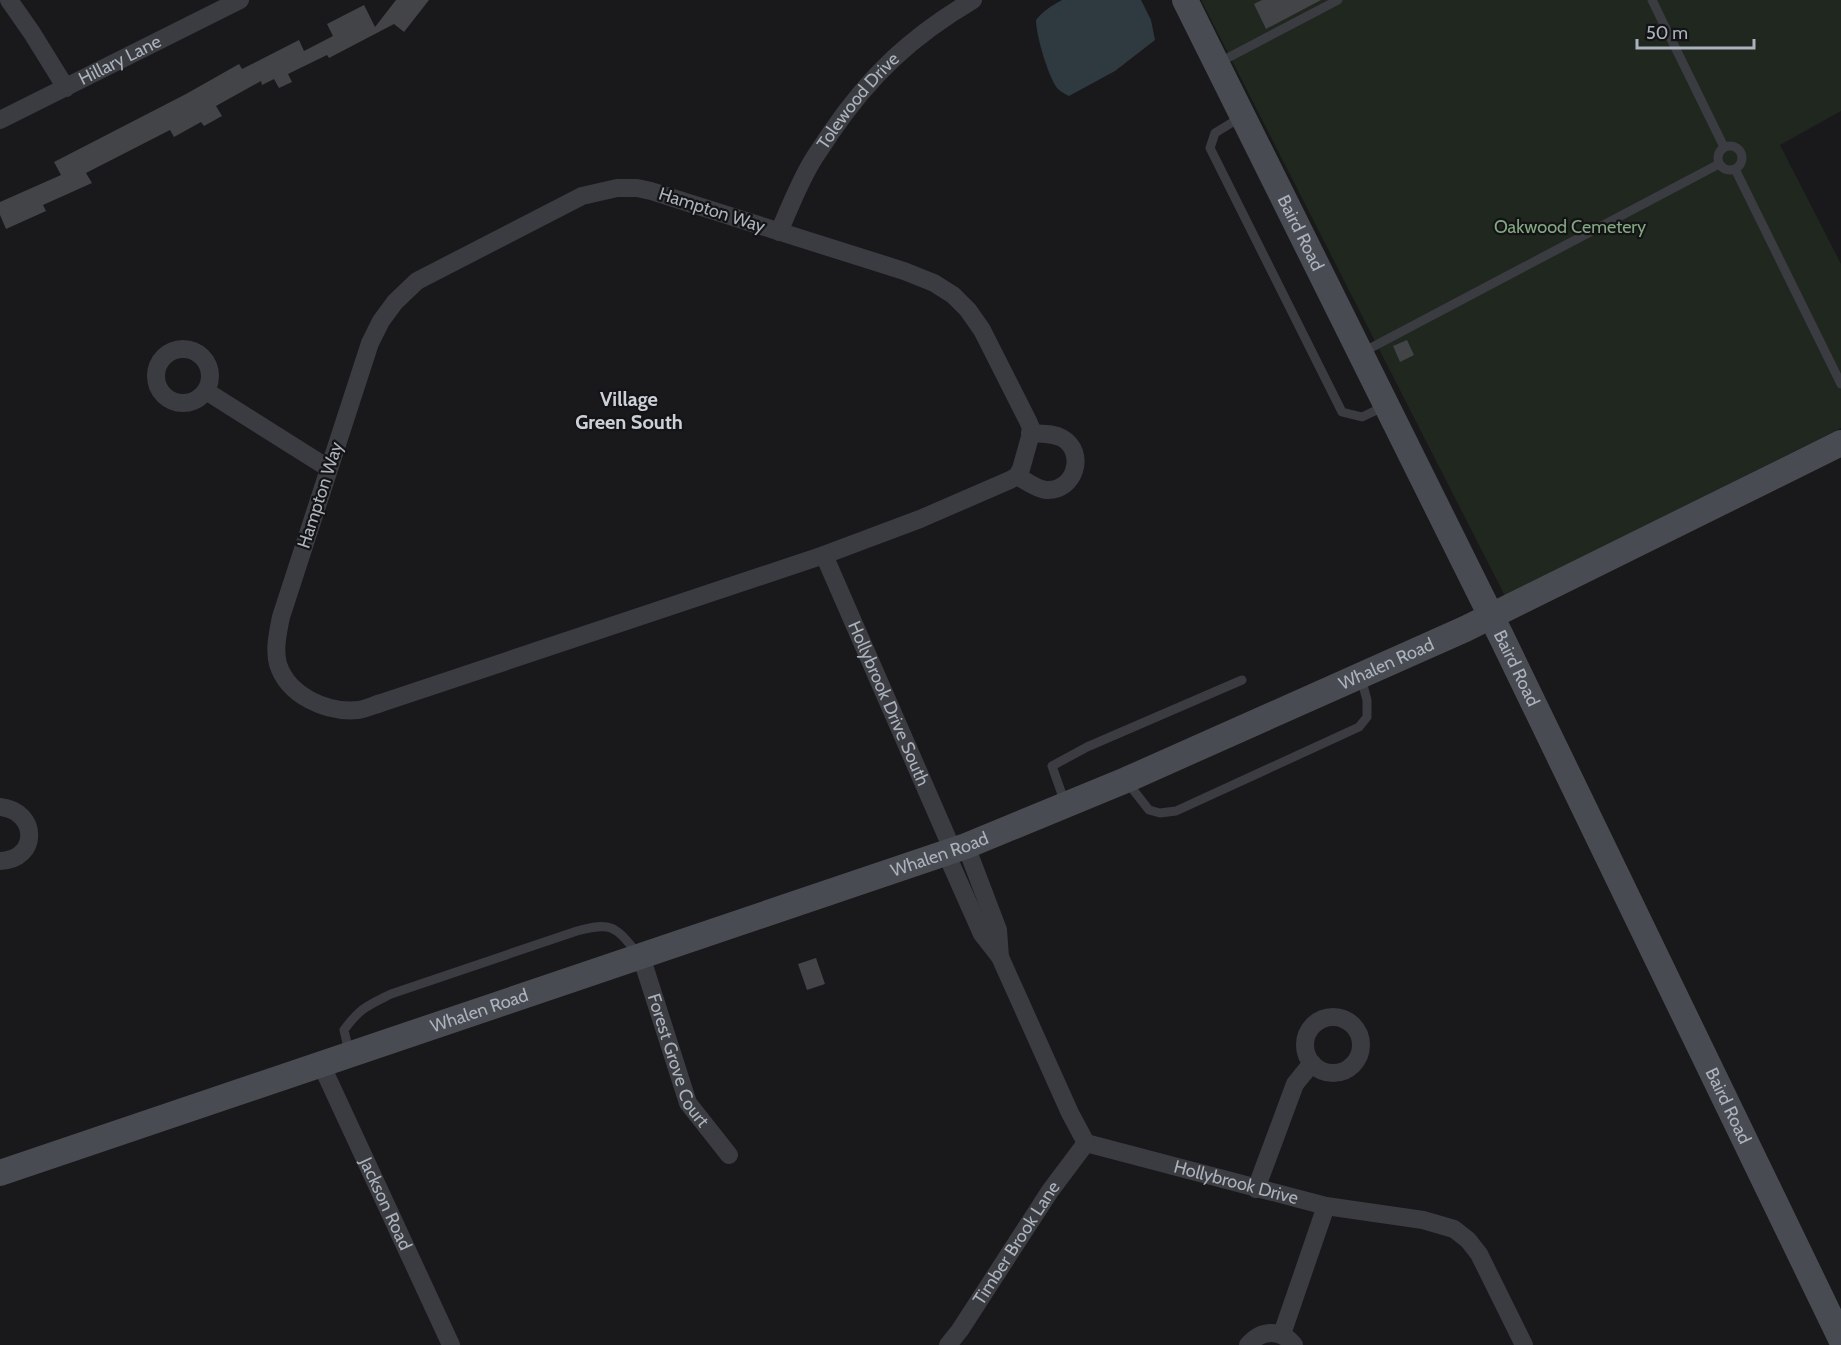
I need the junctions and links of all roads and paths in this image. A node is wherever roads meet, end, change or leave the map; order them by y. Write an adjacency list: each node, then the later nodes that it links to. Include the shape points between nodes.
1 (9, 0): 8 (street)
2 (240, 0): 8 (street, Hillary Lane)
3 (973, 0): 14 (street, Tolewood Drive, via 910,42 879,72 811,163)
4 (1185, 0): 7 (street, Baird Road)
5 (1338, 0): 7 (lane)
6 (1652, 0): 11 (lane)
7 (1217, 64): 9 (street, Baird Road)
8 (66, 88): 10 (street, Hillary Lane)
9 (1243, 116): 15 (street, Baird Road); 18 (lane, via 1215,133 1210,148 1215,159 1342,412 1362,417)
10 (0, 120)
11 (1724, 147): 12 (lane, via 1719,153); 13 (lane, via 1735,147 1740,153 1742,160)
12 (1719, 164): 13 (lane, via 1727,170); 15 (lane)
13 (1735, 169): 16 (lane)
14 (779, 232): 19 (street, Hampton Way, via 904,271 952,295 982,330 1028,421); 21 (street, Hampton Way, via 651,191 617,188 582,196 417,281 395,302 370,343)
15 (1360, 354): 18 (street, Baird Road)
16 (1841, 384)
17 (206, 391): 21 (street)
18 (1386, 405): 24 (street, Baird Road)
19 (1030, 433): 22 (street); 22 (street, via 1053,435 1068,442 1076,457 1074,473 1069,481 1054,489 1037,487)
20 (1841, 443): 24 (street, Whalen Road)
21 (328, 468): 23 (street, Hampton Way, via 281,617 276,648 278,664 288,682 316,704 334,709 358,710 381,704)
22 (1017, 476): 23 (street, Hampton Way, via 920,519)
23 (824, 555): 30 (street, Hollybrook Drive South)
24 (1491, 616): 25 (street, Whalen Road); 41 (street, Baird Road)
25 (1361, 676): 27 (street, Whalen Road); 27 (lane, via 1367,717 1359,727 1176,811 1149,810)
26 (1242, 680): 28 (lane, via 1052,766)
27 (1126, 780): 28 (street, Whalen Road)
28 (1065, 805): 30 (street, Whalen Road)
29 (0, 807): 31 (street, via 20,814 30,836 17,857)
30 (955, 850): 32 (street, Whalen Road); 36 (street, via 998,930 1000,957)
31 (0, 861)
32 (641, 956): 33 (street, Whalen Road); 33 (lane, via 617,929 600,925 577,931 374,1002 357,1012 344,1030); 37 (street, Forest Grove Court, via 688,1103)
33 (350, 1054): 34 (street, Whalen Road)
34 (321, 1064): 38 (street, Whalen Road); 43 (street, Jackson Road)
35 (1312, 1064): 39 (street, via 1295,1084)
36 (1086, 1143): 39 (street, Hollybrook Drive); 44 (street, Timber Brook Lane)
37 (729, 1155)
38 (0, 1173)
39 (1256, 1189): 40 (street, Hollybrook Drive)
40 (1326, 1206): 42 (street); 46 (street, Hollybrook Drive, via 1423,1220 1454,1229 1479,1254)
41 (1841, 1339)
42 (1288, 1340): 45 (street, via 1273,1332 1264,1333)
43 (451, 1345)
44 (948, 1345)
45 (1248, 1345)
46 (1524, 1345)

